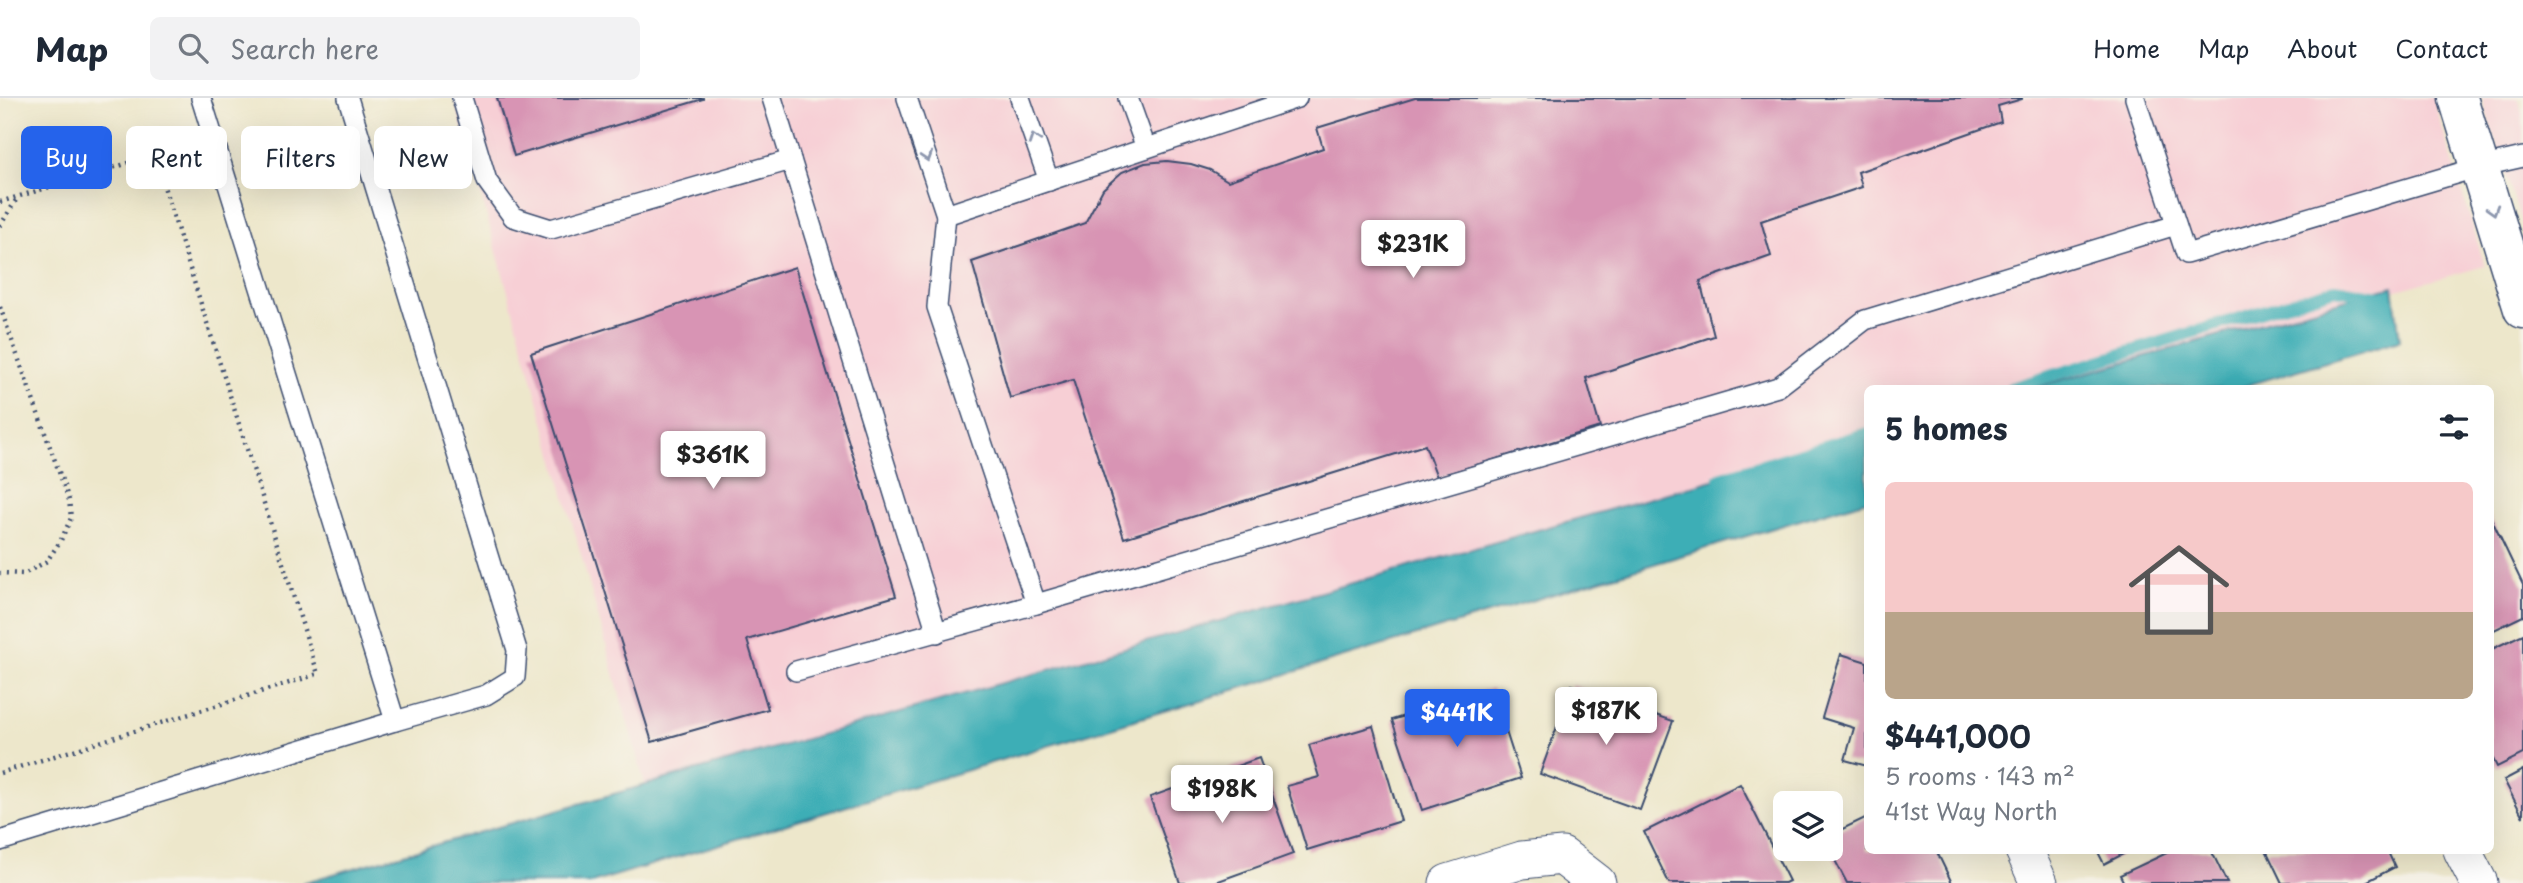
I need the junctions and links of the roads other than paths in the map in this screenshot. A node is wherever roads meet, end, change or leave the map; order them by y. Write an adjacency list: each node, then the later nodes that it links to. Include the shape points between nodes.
1 (201, 98): 23 (lane)
2 (348, 98): 23 (lane, via 517,650 515,677 486,695)
3 (461, 98): 14 (lane, via 487,181 513,217 551,229)
4 (772, 98): 14 (lane)
5 (907, 98): 17 (lane, one-way to 17)
6 (1020, 98): 16 (lane, one-way to 6)
7 (1128, 98): 12 (lane)
8 (1297, 98): 11 (lane)
9 (2135, 98): 18 (lane)
10 (2458, 98): 15 (street)
11 (1254, 105): 12 (lane)
12 (1146, 148): 16 (lane)
13 (2523, 157): 15 (lane)
14 (791, 160): 21 (lane)
15 (2479, 167): 18 (lane, via 2186,254); 19 (street, one-way to 19)
16 (1049, 181): 17 (lane)
17 (946, 215): 20 (lane, via 937,307)
18 (2176, 225): 20 (lane, via 1865,320 1778,387)
19 (2523, 309)
20 (1036, 604): 21 (lane)
21 (937, 633): 22 (lane)
22 (796, 671)
23 (395, 721): 24 (lane)
24 (0, 841)
25 (2026, 854): 29 (street)
26 (2464, 854): 30 (street)
27 (1596, 882): 28 (street, via 1562,856 1522,860)
28 (1448, 883)
29 (2039, 883)
30 (2479, 883)

